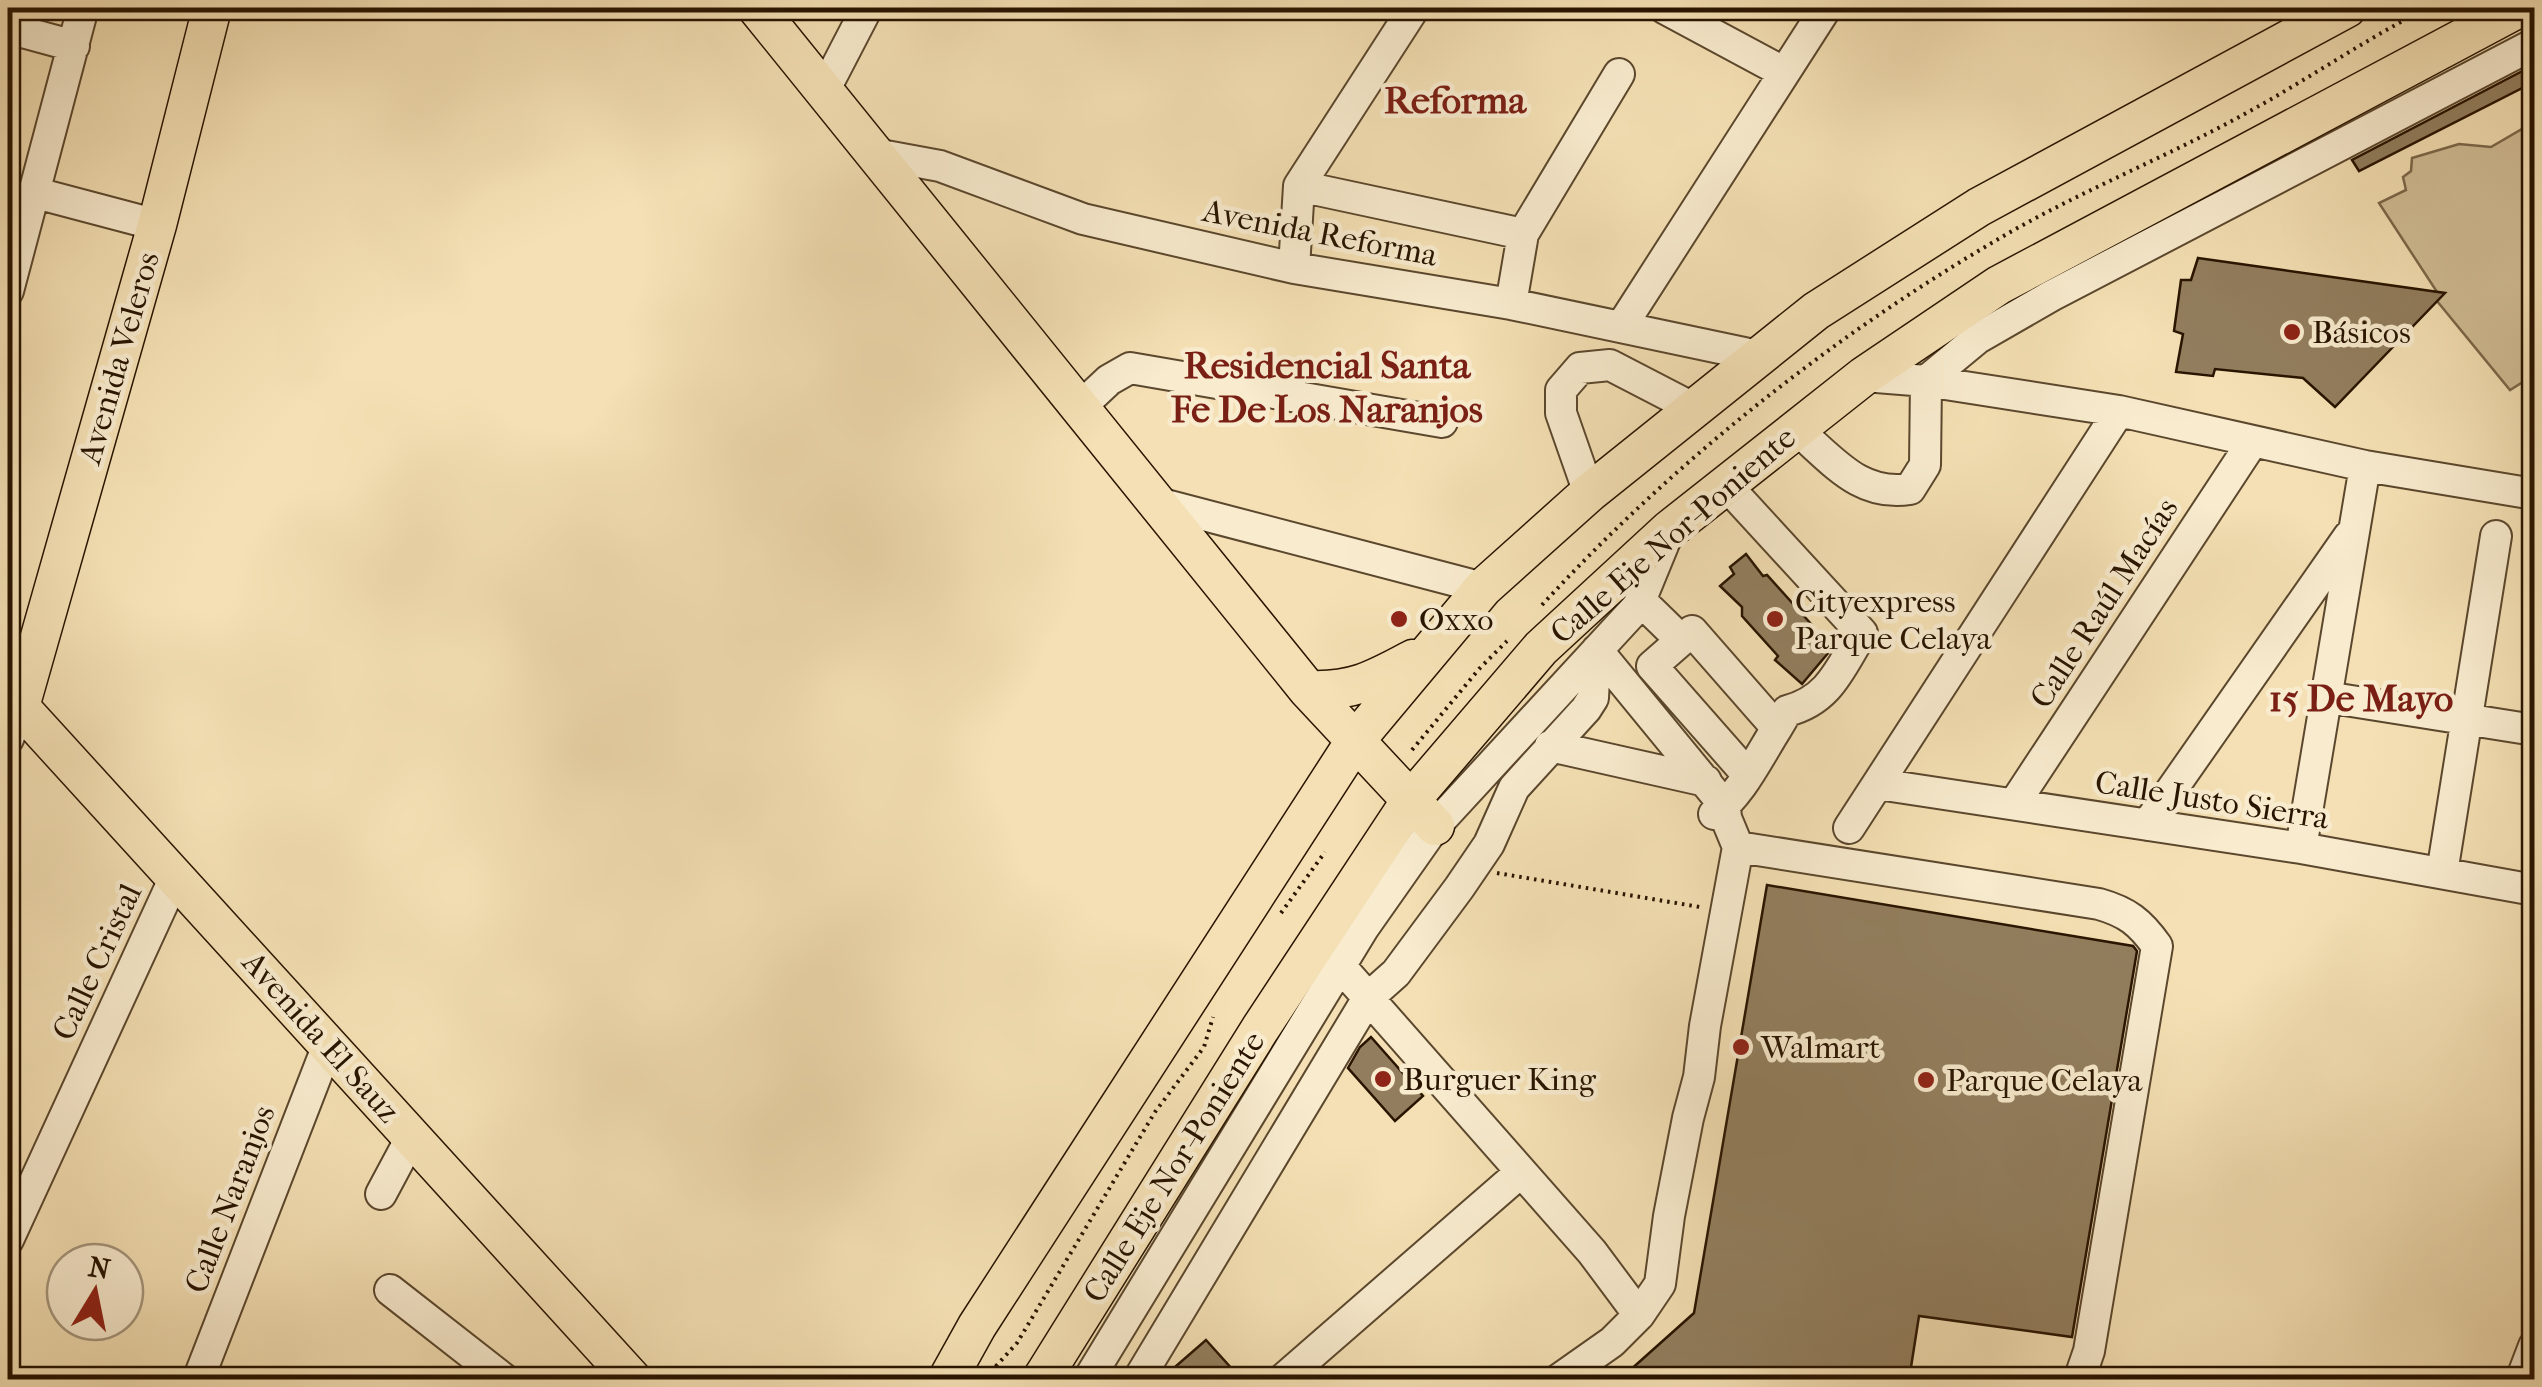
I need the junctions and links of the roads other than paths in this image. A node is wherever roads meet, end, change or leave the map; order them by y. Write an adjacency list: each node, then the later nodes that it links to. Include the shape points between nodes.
1 (83, 8): 12 (street)
2 (212, 8): 19 (main road, Avenida Veleros)
3 (758, 8): 15 (main road)
4 (867, 8): 15 (street)
5 (1414, 8): 17 (street)
6 (1664, 8): 13 (street)
7 (1826, 8): 13 (street)
8 (2347, 8): 25 (main road, via 1978,207)
9 (2519, 8): 26 (main road, Calle Eje Nor-Poniente, via 1999,286)
10 (8, 28): 12 (street)
11 (2534, 44): 27 (street, via 2051,296 1978,338)
12 (74, 46): 18 (street)
13 (1783, 72): 24 (street)
14 (1619, 74): 20 (street)
15 (825, 89): 16 (main road)
16 (875, 154): 21 (street, Avenida Reforma, via 940,166 1083,218); 28 (main road)
17 (1299, 186): 20 (street); 21 (street)
18 (36, 193): 19 (street); 22 (street)
19 (157, 225): 49 (main road, Avenida Veleros)
20 (1523, 234): 23 (street)
21 (1294, 268): 23 (street, Avenida Reforma)
22 (8, 291)
23 (1511, 304): 24 (street, Avenida Reforma)
24 (1622, 326): 25 (street, Avenida Reforma)
25 (1758, 356): 29 (main road)
26 (1864, 376): 27 (street); 32 (main road, Calle Eje Nor-Poniente)
27 (1926, 381): 30 (street); 32 (street, via 1925,465 1910,490 1863,486)
28 (1079, 408): 31 (street, via 1130,368); 38 (main road)
29 (1693, 408): 36 (main road); 36 (street, via 1610,365 1580,368 1561,390 1561,413)
30 (2119, 411): 33 (street); 57 (street)
31 (1442, 422)
32 (1796, 429): 35 (main road, Calle Eje Nor-Poniente)
33 (2252, 440): 34 (street); 58 (street, Calle Raúl Macías)
34 (2365, 466): 37 (street); 39 (street)
35 (1726, 485): 40 (main road, Calle Eje Nor-Poniente); 51 (street, via 1862,633 1824,694 1787,711)
36 (1588, 493): 42 (main road)
37 (2534, 494)
38 (1158, 503): 42 (street); 47 (main road)
39 (2355, 527): 48 (street); 61 (street)
40 (1669, 530): 43 (street); 59 (main road, Calle Eje Nor-Poniente, via 1541,648)
41 (2496, 536): 50 (street)
42 (1483, 588): 45 (main road)
43 (1641, 601): 44 (street); 46 (street)
44 (1698, 635): 51 (street, via 1736,663); 55 (street, via 1652,666)
45 (1433, 648): 47 (main road, via 1367,684); 53 (main road)
46 (1591, 665): 54 (street, via 1593,698); 56 (street); 59 (street)
47 (1308, 690): 53 (main road)
48 (2326, 698): 50 (street); 64 (street)
49 (12, 714): 66 (main road, Avenida El Sauz)
50 (2466, 719): 52 (street); 65 (street)
51 (1777, 728): 55 (street)
52 (2534, 730)
53 (1355, 741): 59 (main road); 84 (main road)
54 (1550, 746): 56 (street); 69 (street, via 1514,788 1472,868 1396,972)
55 (1747, 774): 60 (street)
56 (1695, 780): 60 (street)
57 (1878, 784): 58 (street, Calle Justo Sierra); 62 (street)
58 (2014, 804): 61 (street, Calle Justo Sierra)
59 (1423, 813): 68 (street); 85 (main road, Calle Eje Nor-Poniente, via 1260,1030)
60 (1722, 813): 63 (street)
61 (2146, 824): 64 (street, Calle Justo Sierra)
62 (1849, 828)
63 (1738, 848): 77 (street, via 1660,1284); 88 (street, via 2099,904 2124,911 2156,946)
64 (2301, 848): 65 (street, Calle Justo Sierra)
65 (2442, 873): 67 (street, Calle Justo Sierra)
66 (176, 878): 70 (main road, Avenida El Sauz); 73 (street, Calle Cristal)
67 (2534, 890)
68 (1341, 967): 69 (street); 79 (street)
69 (1368, 998): 72 (street); 81 (street)
70 (328, 1044): 71 (main road, Avenida El Sauz); 82 (street, Calle Naranjos)
71 (412, 1136): 74 (street); 80 (main road, Avenida El Sauz)
72 (1521, 1172): 77 (street); 86 (street)
73 (16, 1193): 75 (street, Calle Cristal)
74 (380, 1194)
75 (8, 1240)
76 (390, 1290): 83 (street)
77 (1638, 1315): 87 (street)
78 (2534, 1346): 89 (street)
79 (1100, 1362): 81 (street)
80 (624, 1376)
81 (1141, 1378)
82 (198, 1380)
83 (505, 1380)
84 (947, 1380)
85 (1042, 1380)
86 (1282, 1380)
87 (1558, 1380)
88 (2080, 1380)
89 (2522, 1380)

